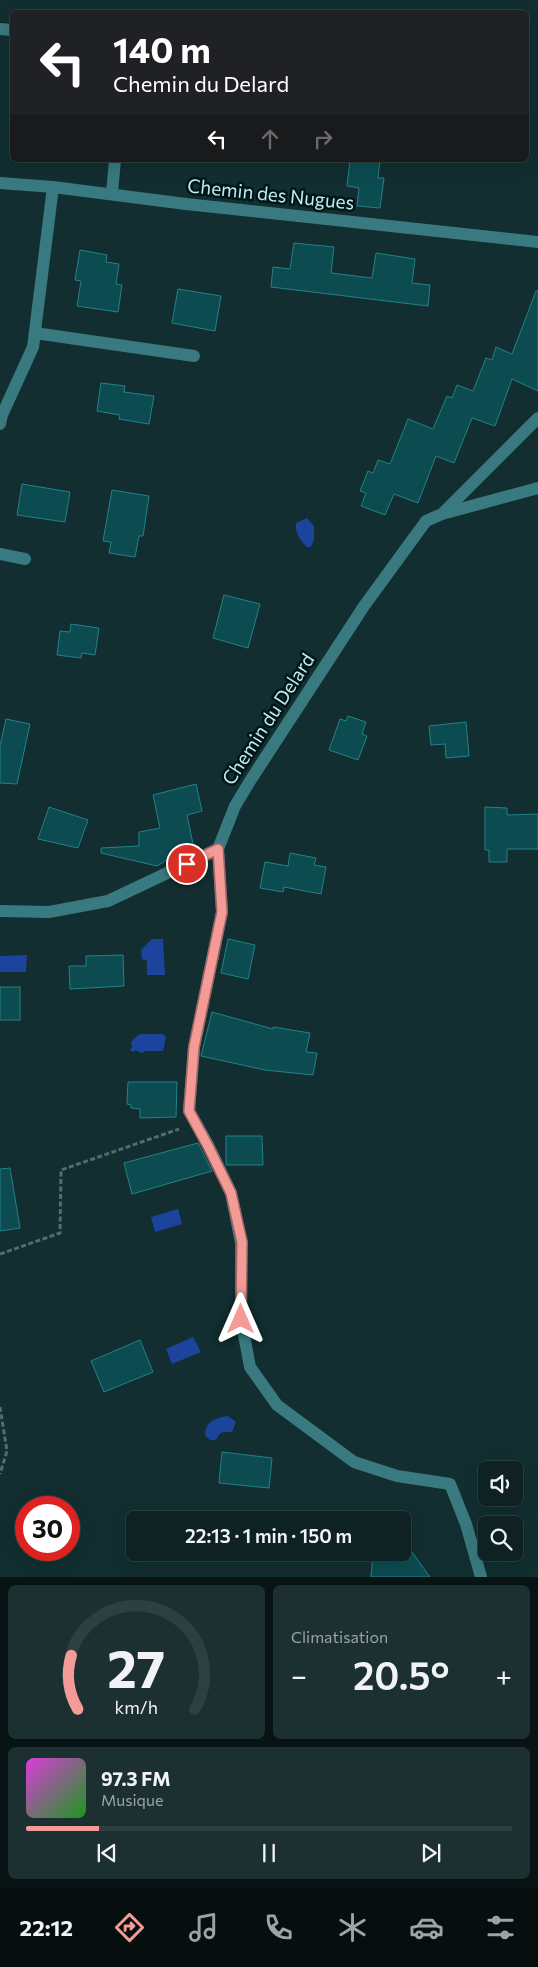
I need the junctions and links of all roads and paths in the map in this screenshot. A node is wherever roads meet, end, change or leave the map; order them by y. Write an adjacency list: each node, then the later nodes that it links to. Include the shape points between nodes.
1 (115, 162): 4 (street)
2 (0, 183): 3 (street, Chemin des Nugues)
3 (53, 187): 4 (street, Chemin des Nugues); 6 (street)
4 (112, 193): 5 (street, Chemin des Nugues)
5 (538, 242)
6 (35, 333): 7 (street); 9 (street, via 33,347)
7 (194, 356)
8 (538, 418): 11 (street)
9 (0, 424)
10 (538, 488): 11 (street, Chemin du Delard)
11 (442, 514): 14 (street, Chemin du Delard, via 426,521 364,606 235,806)
12 (0, 554): 13 (street)
13 (25, 559)
14 (218, 849): 15 (street, via 108,901 49,912); 16 (street, via 222,912 194,1047 189,1111)
15 (0, 910)
16 (196, 1123): 17 (path, via 61,1170 60,1233); 20 (street, via 233,1201 242,1242 241,1319 250,1367 277,1405 354,1462 397,1476 450,1484 466,1524)
17 (0, 1254)
18 (0, 1407): 19 (path, via 7,1451)
19 (0, 1474)
20 (481, 1577)

